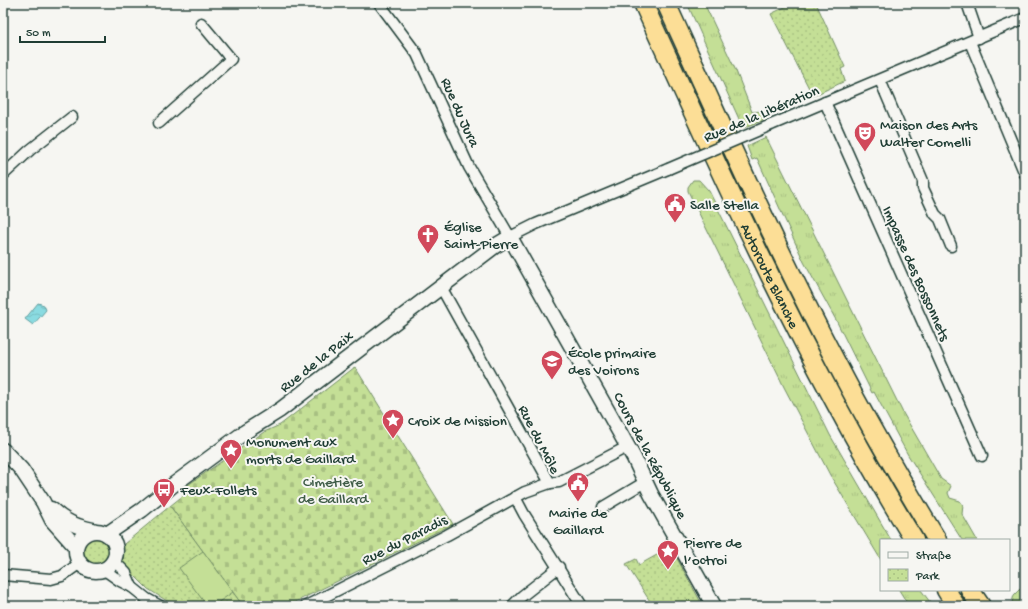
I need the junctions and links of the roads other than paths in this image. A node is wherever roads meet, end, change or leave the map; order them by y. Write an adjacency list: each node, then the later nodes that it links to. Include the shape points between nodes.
1 (379, 3): 14 (street, Rue du Jura, via 417,54 469,167)
2 (643, 3): 28 (highway, Autoroute Blanche, via 737,208 796,329 850,430)
3 (666, 3): 29 (highway, Autoroute Blanche, via 738,163 806,304 868,422)
4 (967, 3): 7 (street)
5 (1025, 18): 7 (street, Rue de la Libération)
6 (201, 23): 11 (street, via 231,59)
7 (974, 40): 8 (street, Rue de la Libération); 12 (street)
8 (880, 80): 9 (street, Rue de la Libération); 15 (street, via 923,181 923,188)
9 (825, 102): 14 (street, Rue de la Libération, bridge); 19 (street, Impasse des Bossonnets)
10 (72, 117): 13 (street)
11 (159, 123)
12 (1025, 174)
13 (3, 175)
14 (510, 237): 16 (street, Rue de la Paix); 17 (street, Cours de la République)
15 (951, 246)
16 (440, 287): 21 (street, Rue du Môle); 25 (street, Rue de la Paix, via 284,407 230,443)
17 (627, 447): 20 (street, Cours de la République); 21 (street, via 559,482)
18 (3, 450): 23 (street, via 21,469)
19 (982, 456)
20 (645, 482): 24 (street); 42 (street, Cours de la République)
21 (550, 483): 22 (street, Rue du Môle)
22 (515, 497): 34 (street); 39 (street, Rue du Paradis, via 447,535)
23 (43, 502): 26 (street, via 66,521); 31 (street, via 52,520)
24 (603, 507)
25 (142, 510): 27 (street, Rue de la Paix); 30 (street, Rue de la Paix)
26 (93, 530): 27 (street); 31 (street, via 83,535)
27 (107, 534): 30 (street)
28 (913, 539)
29 (936, 539)
30 (115, 546): 33 (street, via 116,554)
31 (76, 547): 32 (street, via 75,554)
32 (80, 563): 33 (street, via 90,570 97,571); 35 (street, via 62,576 51,579)
33 (108, 565): 38 (street, via 120,581)
34 (559, 567): 40 (street); 41 (street)
35 (3, 574)
36 (947, 591): 43 (highway)
37 (971, 591): 44 (highway)
38 (160, 606)
39 (306, 606)
40 (512, 606)
41 (582, 606)
42 (714, 606)
43 (956, 606)
44 (981, 606)

